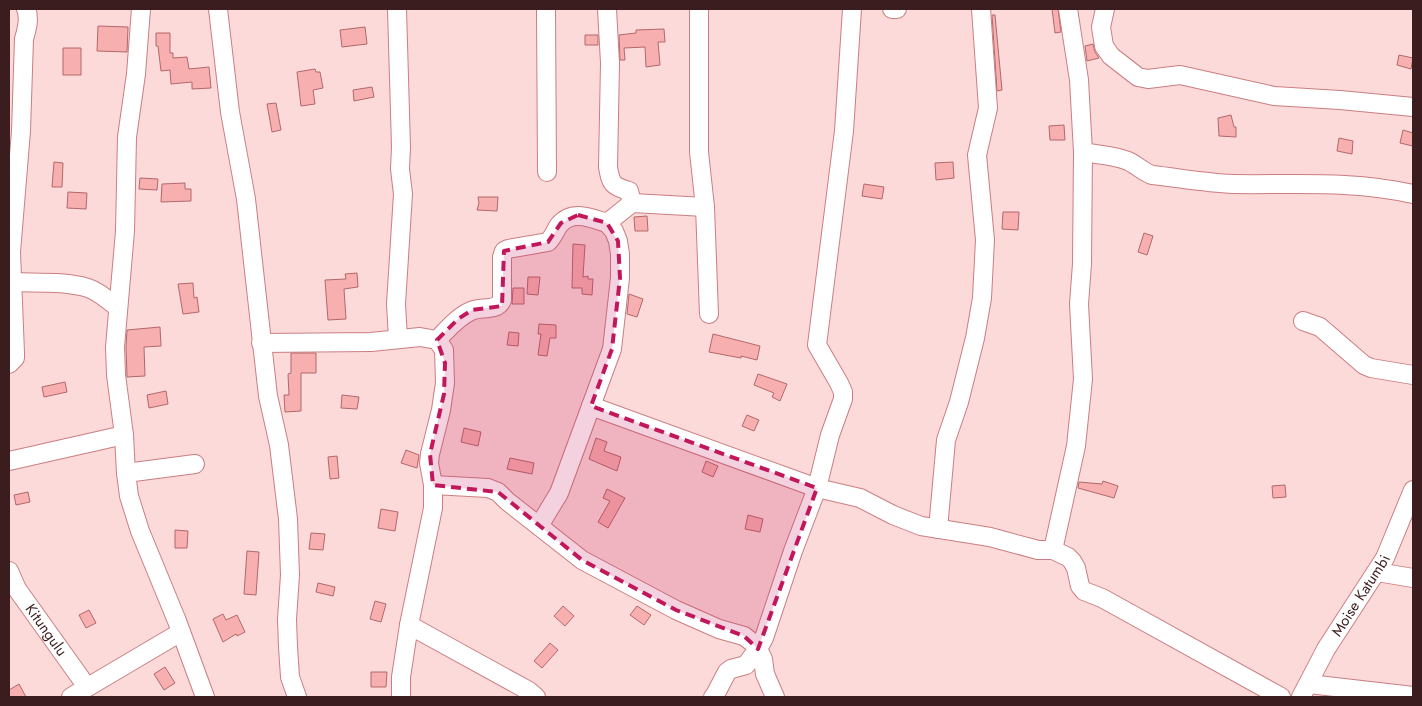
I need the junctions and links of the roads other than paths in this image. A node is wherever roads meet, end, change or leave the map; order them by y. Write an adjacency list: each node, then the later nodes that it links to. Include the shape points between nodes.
1 (26, 9): 21 (street, via 21,131 11,252)
2 (141, 9): 22 (street, via 127,137)
3 (218, 9): 27 (street, via 230,112 247,208)
4 (397, 9): 25 (street, via 403,194 396,294)
5 (546, 9): 16 (street)
6 (607, 9): 18 (street, via 610,63 608,167 612,183 629,192)
7 (699, 9): 19 (street, via 700,152)
8 (852, 9): 36 (street, via 844,131 817,346 840,383 843,399 830,434)
9 (892, 9): 10 (street)
10 (897, 9)
11 (981, 9): 39 (street, via 988,108 977,155 985,240 982,298 959,402 946,440)
12 (1068, 9): 15 (street, via 1079,80)
13 (1105, 9): 14 (street, via 1101,27 1104,46 1111,56 1138,77 1180,75 1288,98)
14 (1413, 107)
15 (1084, 152): 17 (street, via 1121,158 1152,175 1232,184 1353,185); 40 (street, via 1079,304 1083,379 1076,446)
16 (547, 172)
17 (1413, 194)
18 (632, 203): 19 (street); 20 (street)
19 (705, 207): 23 (street)
20 (607, 223): 26 (street, via 578,215 561,223 548,242 508,248 502,258 500,304 472,310); 30 (street, via 618,241 620,278 612,348)
21 (13, 282): 22 (street, via 89,289); 28 (street, via 16,353)
22 (118, 308): 31 (street, via 116,375)
23 (709, 314)
24 (1303, 321): 29 (street, via 1320,327 1364,365)
25 (398, 339): 26 (street, via 420,337); 27 (street)
26 (437, 340): 35 (street, via 444,350 445,382 430,454)
27 (261, 343): 52 (street, via 288,519 289,662)
28 (9, 364)
29 (1413, 375)
30 (591, 406): 36 (street); 38 (street, via 559,492)
31 (124, 435): 32 (street); 34 (street)
32 (9, 461)
33 (195, 464): 34 (street)
34 (126, 473): 45 (street, via 140,531)
35 (433, 485): 38 (street, via 488,488 498,492); 44 (street, via 433,508)
36 (817, 488): 39 (street, via 860,498 893,515); 46 (street)
37 (1413, 490): 42 (street, Moise Katumbi)
38 (539, 526): 46 (street, via 582,560 676,610 744,636)
39 (938, 529): 40 (street, via 1038,550)
40 (1053, 550): 57 (street, via 1072,561 1084,591)
41 (9, 571): 47 (street, Kitungulu, via 17,589)
42 (1377, 572): 43 (street); 48 (street, Moise Katumbi, via 1326,649)
43 (1413, 578)
44 (409, 625): 53 (street); 54 (street)
45 (181, 632): 47 (street); 51 (street)
46 (758, 649): 55 (street, via 746,665 726,672); 56 (street)
47 (87, 687): 50 (street)
48 (1305, 690): 49 (street)
49 (1413, 696)
50 (71, 697)
51 (205, 697)
52 (297, 697)
53 (401, 697)
54 (536, 697)
55 (713, 697)
56 (775, 697)
57 (1281, 697)

